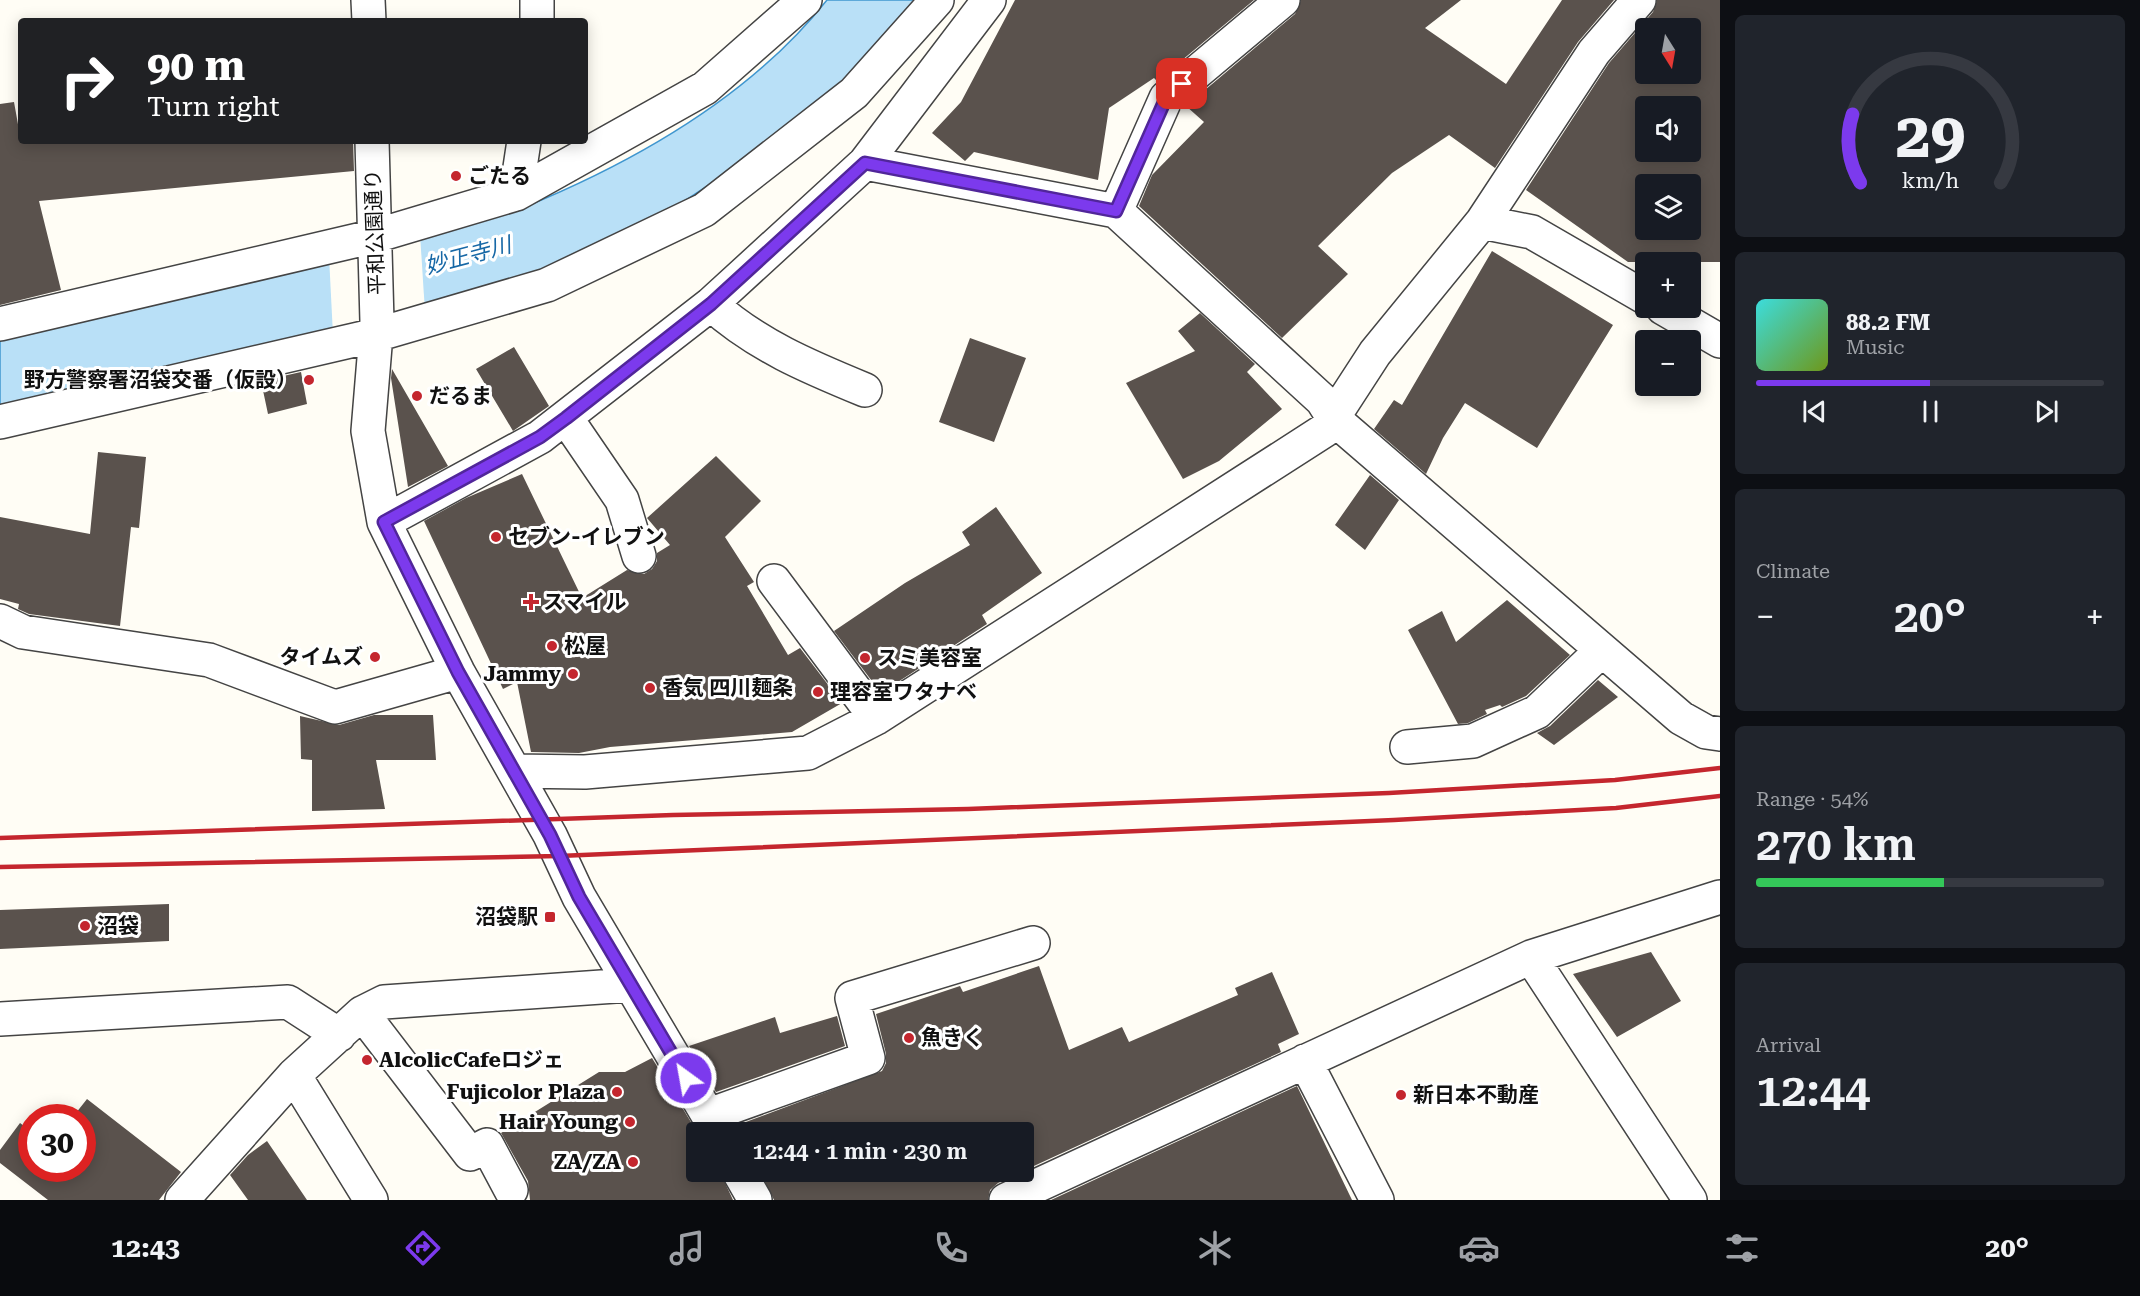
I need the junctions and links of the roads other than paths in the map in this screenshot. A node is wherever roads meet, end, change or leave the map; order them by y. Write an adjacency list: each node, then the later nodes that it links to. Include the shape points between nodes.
1 (368, 0): 8 (street)
2 (537, 0): 9 (street)
3 (805, 0): 13 (street, via 705,88)
4 (937, 0): 21 (street, via 854,93 704,210 547,285)
5 (989, 0): 12 (street)
6 (1283, 0): 14 (street, via 1166,98)
7 (1639, 0): 15 (street, via 1594,52)
8 (369, 18)
9 (537, 18)
10 (372, 144): 16 (street, 平和公園通り)
11 (524, 144): 13 (street)
12 (865, 163): 14 (street); 18 (street)
13 (516, 194): 16 (street)
14 (1116, 211): 25 (street, via 1322,400)
15 (1482, 222): 17 (street, via 1532,232); 25 (street, via 1375,353)
16 (375, 241): 20 (street); 21 (street, 平和公園通り)
17 (1635, 292)
18 (711, 304): 23 (street, via 731,322 789,358); 24 (street)
19 (1681, 318): 22 (street)
20 (0, 324)
21 (376, 329): 26 (street); 27 (street, 平和公園通り, via 368,431)
22 (1720, 340)
23 (865, 390)
24 (566, 418): 27 (street, via 540,437); 28 (street, via 622,500)
25 (1334, 419): 31 (street); 33 (street, via 1325,430)
26 (0, 422)
27 (384, 522): 32 (street, 平和公園通り)
28 (639, 556)
29 (774, 581): 33 (street)
30 (0, 621): 32 (street, via 23,632 209,660 334,707)
31 (1600, 651): 34 (street, via 1681,718 1706,732); 35 (street, via 1537,712 1473,741)
32 (458, 672): 36 (street, 平和公園通り)
33 (876, 718): 36 (street, via 808,753 585,772)
34 (1720, 734)
35 (1407, 747)
36 (514, 771): 40 (street, 平和公園通り)
37 (1720, 897): 39 (street)
38 (1033, 943): 46 (street, via 852,998 868,1058)
39 (1531, 957): 43 (street); 54 (street)
40 (630, 985): 42 (street, via 384,1002); 45 (street, 平和公園通り)
41 (0, 1019): 42 (street, via 288,1002)
42 (350, 1024): 44 (street); 48 (street, via 470,1154 487,1145)
43 (1305, 1061): 49 (street); 53 (street)
44 (294, 1075): 50 (street); 51 (street)
45 (713, 1122)
46 (719, 1122)
47 (744, 1182): 52 (street)
48 (511, 1190)
49 (1020, 1197)
50 (182, 1200)
51 (371, 1200)
52 (754, 1200)
53 (1377, 1200)
54 (1690, 1200)

